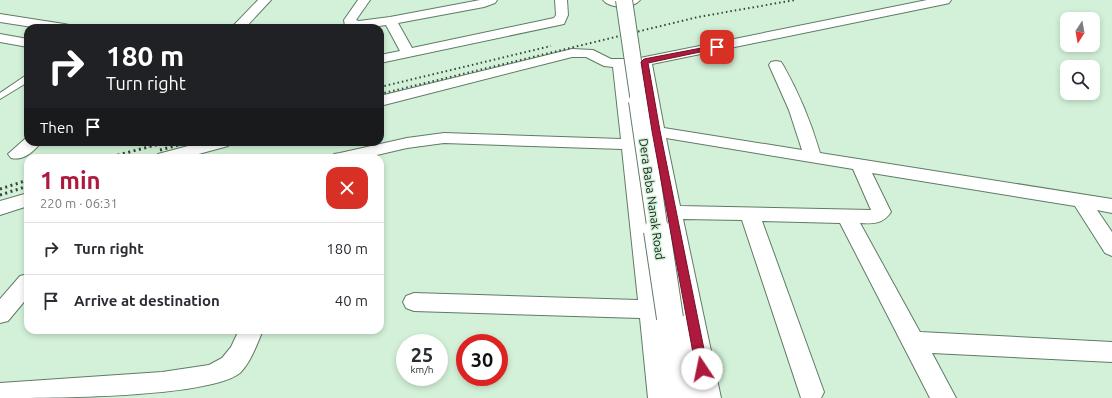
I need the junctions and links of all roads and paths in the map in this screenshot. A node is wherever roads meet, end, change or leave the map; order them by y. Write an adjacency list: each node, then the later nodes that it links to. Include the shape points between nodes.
1 (265, 0): 12 (street)
2 (364, 0): 13 (street, via 350,20)
3 (492, 0): 10 (street)
4 (561, 0): 17 (street, via 562,15 559,21)
5 (609, 0): 7 (street, via 616,3)
6 (624, 0): 53 (main road, Dera Baba Nanak Road, bridge)
7 (634, 0)
8 (945, 0): 19 (street)
9 (0, 18): 11 (street)
10 (390, 21): 14 (street); 17 (street)
11 (38, 24)
12 (242, 24)
13 (353, 24)
14 (371, 24)
15 (0, 38): 16 (street)
16 (24, 42)
17 (408, 53): 18 (street)
18 (384, 59)
19 (644, 62): 20 (street); 25 (street)
20 (620, 64): 24 (street, via 602,61 588,53 572,53); 26 (street)
21 (776, 65): 32 (street, via 797,108)
22 (24, 81): 23 (lane)
23 (0, 97)
24 (384, 100)
25 (656, 131): 26 (street); 32 (street); 38 (street)
26 (630, 135): 31 (street, via 444,138); 44 (street)
27 (27, 146): 29 (street)
28 (208, 146): 30 (street)
29 (17, 154)
30 (178, 154)
31 (358, 154)
32 (812, 157): 33 (street)
33 (859, 164): 35 (street); 40 (street, via 881,212 874,216)
34 (24, 200): 37 (street)
35 (1080, 201): 36 (street); 41 (street)
36 (1112, 206)
37 (0, 208)
38 (672, 212): 39 (street); 54 (street)
39 (749, 213): 40 (street); 50 (street)
40 (846, 216): 47 (street)
41 (1112, 248)
42 (24, 289): 45 (street)
43 (414, 302): 44 (street)
44 (651, 309): 52 (street)
45 (0, 314)
46 (249, 334): 49 (street, via 240,354 231,366 222,372)
47 (913, 342): 48 (street); 55 (street)
48 (1112, 352)
49 (160, 390): 51 (street)
50 (811, 392)
51 (0, 395)
52 (662, 398)
53 (683, 398)
54 (708, 398)
55 (943, 398)

